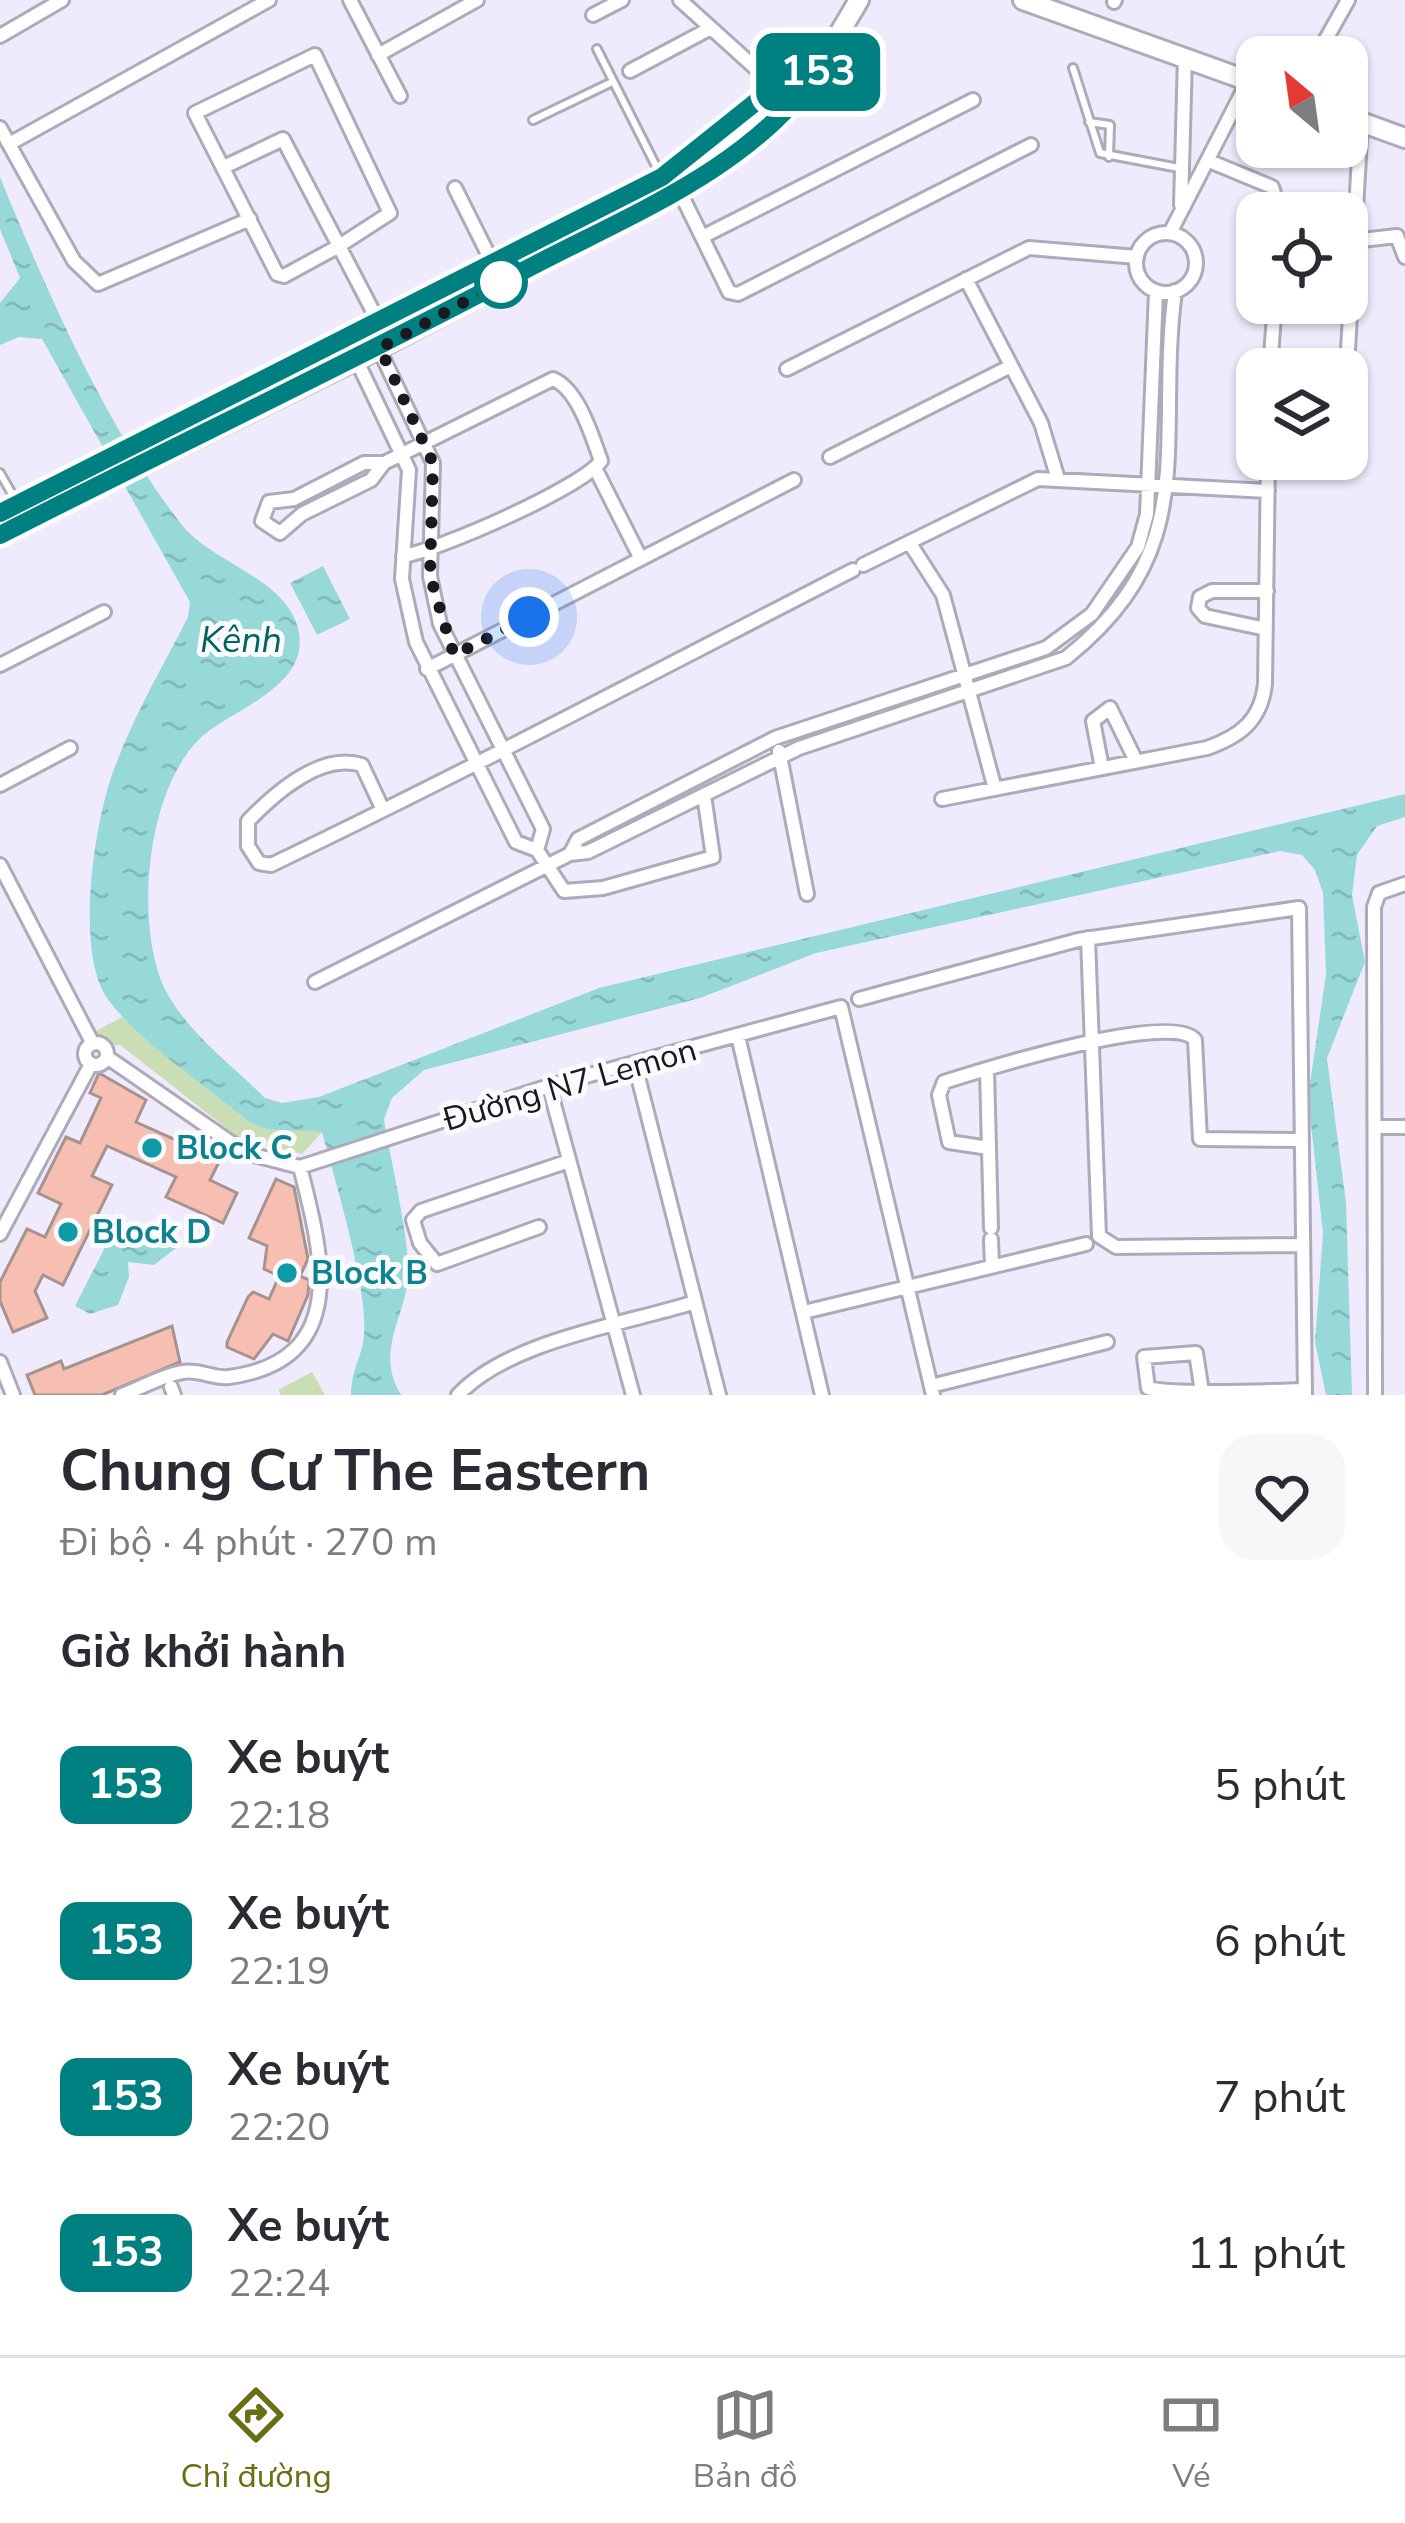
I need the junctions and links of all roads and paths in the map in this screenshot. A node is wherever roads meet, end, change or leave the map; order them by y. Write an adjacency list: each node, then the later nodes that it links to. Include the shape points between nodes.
1 (62, 0): 12 (street)
2 (269, 0): 32 (street)
3 (350, 0): 15 (street)
4 (477, 0): 15 (street)
5 (622, 0): 10 (street)
6 (680, 0): 11 (street)
7 (859, 0): 17 (street)
8 (1023, 0): 16 (street)
9 (1348, 0): 13 (street)
10 (593, 15)
11 (711, 28): 19 (street); 22 (street)
12 (0, 36)
13 (1328, 36)
14 (597, 49): 21 (lane)
15 (378, 55): 23 (street)
16 (1186, 56): 20 (street); 37 (street)
17 (821, 66): 22 (street); 25 (street)
18 (1073, 68): 28 (lane)
19 (630, 71)
20 (1236, 76)
21 (610, 83): 27 (lane); 38 (lane)
22 (776, 86): 25 (street); 38 (street)
23 (400, 96)
24 (973, 100): 45 (street)
25 (794, 103): 40 (street)
26 (1236, 112): 35 (street)
27 (532, 120)
28 (1089, 122): 34 (lane, via 1097,149); 34 (lane, via 1109,125)
29 (1368, 125): 31 (street)
30 (0, 128): 32 (street)
31 (1405, 138)
32 (9, 144): 43 (street, via 74,261 98,284)
33 (1031, 145): 45 (street, via 738,294 729,292)
34 (1109, 157): 37 (lane)
35 (1209, 160): 41 (street); 42 (street)
36 (224, 167): 43 (street); 47 (street, via 284,139); 47 (street, via 195,112 315,55 391,211)
37 (1182, 168): 42 (street)
38 (662, 177): 50 (street)
39 (454, 188): 50 (street)
40 (679, 190): 45 (street); 56 (street)
41 (1273, 192)
42 (1181, 206): 44 (street)
43 (250, 219): 47 (street, via 280,276)
44 (1170, 233): 48 (street, via 1151,237); 53 (street, via 1188,242 1196,260 1191,280)
45 (702, 237)
46 (1368, 240): 49 (street, via 1397,236)
47 (339, 246): 54 (street)
48 (1137, 257): 51 (street, via 1030,248); 52 (street, via 1141,279)
49 (1405, 257)
50 (492, 262): 54 (street)
51 (966, 279): 58 (street); 59 (street)
52 (1156, 291): 53 (street); 71 (street)
53 (1175, 292): 72 (street)
54 (373, 324): 55 (street); 56 (street)
55 (346, 338): 57 (street); 61 (street)
56 (380, 348): 57 (street); 60 (street)
57 (356, 358): 61 (street); 62 (street)
58 (1011, 366): 63 (street); 68 (street)
59 (787, 369)
60 (425, 442): 62 (street); 65 (street, via 558,379 590,432 601,461); 77 (street, via 436,484)
61 (160, 443): 66 (street)
62 (403, 454): 64 (street); 78 (street, via 411,488)
63 (830, 457)
64 (384, 463): 64 (street, via 364,463 294,499 268,502 262,521 280,533 371,480)
65 (596, 468): 77 (street); 79 (street)
66 (105, 471): 74 (street); 75 (street)
67 (0, 473): 74 (lane)
68 (1058, 479): 71 (street); 76 (street, via 1027,482)
69 (794, 480): 79 (street)
70 (1268, 480): 73 (street)
71 (1149, 486): 72 (street); 86 (street, via 1138,547 1092,614 1046,648)
72 (1165, 487): 73 (street); 87 (street, via 1155,544 1117,612 1066,658)
73 (1268, 491): 80 (street)
74 (9, 509)
75 (0, 535)
76 (909, 542): 86 (street, via 943,595); 90 (street)
77 (430, 551): 78 (street); 83 (street, via 434,602)
78 (403, 556): 85 (street, via 405,609)
79 (641, 559): 83 (street)
80 (1267, 591): 82 (street); 82 (street, via 1212,591 1198,608)
81 (104, 612): 84 (street)
82 (1266, 628): 92 (street, via 1263,706 1242,732 1207,748)
83 (454, 655): 85 (street); 90 (street)
84 (0, 664)
85 (428, 669): 93 (street)
86 (968, 674): 87 (street); 88 (street)
87 (972, 693): 91 (street); 96 (street)
88 (775, 738): 91 (street); 101 (street, via 578,839)
89 (70, 748): 95 (street)
90 (503, 750): 93 (street); 100 (street, via 543,829)
91 (781, 757): 97 (street); 105 (street)
92 (1136, 761): 94 (street); 94 (street, via 1110,708 1093,721)
93 (476, 763): 99 (street); 100 (street, via 516,842)
94 (1102, 768): 96 (street)
95 (0, 785)
96 (995, 789): 98 (street)
97 (704, 795): 101 (street); 103 (street, via 713,857 577,893 556,885)
98 (942, 799)
99 (383, 810): 99 (street, via 271,865 259,863 248,846 248,821 275,793 332,764 362,765)
100 (537, 850): 103 (street)
101 (570, 854): 103 (street)
102 (0, 865): 111 (street)
103 (546, 866): 107 (street)
104 (1405, 884): 117 (street, via 1379,893 1374,907)
105 (807, 894)
106 (1088, 938): 108 (street); 110 (street); 119 (street, via 1299,908)
107 (315, 982)
108 (859, 999)
109 (738, 1036): 114 (street, Đường N7 Lemon); 128 (street, Đường N7 Lemon, via 841,1007); 130 (street)
110 (1090, 1042): 115 (street); 119 (street, via 1190,1033 1200,1138); 126 (street, via 1095,1215 1103,1242)
111 (93, 1044): 112 (street); 113 (street, via 85,1055)
112 (107, 1057): 113 (street); 122 (street, via 246,1153)
113 (91, 1064): 124 (street)
114 (634, 1065): 116 (street, Đường N7 Lemon); 129 (street)
115 (988, 1070): 120 (street); 120 (street, via 944,1082 939,1095 952,1145)
116 (550, 1086): 121 (street); 122 (street, Đường N7 Lemon)
117 (1377, 1127): 118 (street); 143 (street)
118 (1405, 1127)
119 (1300, 1140): 126 (street)
120 (989, 1148): 127 (street)
121 (569, 1161): 123 (street, via 413,1220 437,1264); 131 (street)
122 (300, 1167): 138 (street, via 323,1272 304,1339 230,1377 184,1372)
123 (539, 1227)
124 (0, 1234)
125 (1087, 1244): 127 (street)
126 (1303, 1245): 135 (street)
127 (992, 1266): 128 (street)
128 (909, 1284): 130 (street); 134 (street)
129 (692, 1303): 131 (street); 141 (street)
130 (804, 1312): 142 (street)
131 (613, 1327): 139 (street, via 490,1366); 140 (street)
132 (1107, 1342): 134 (street)
133 (0, 1362): 136 (street)
134 (932, 1391)
135 (1305, 1392): 137 (street)
136 (8, 1393)
137 (1202, 1393): 137 (street, via 1150,1391 1144,1357 1196,1353)
138 (122, 1395)
139 (458, 1395)
140 (633, 1395)
141 (719, 1395)
142 (822, 1395)
143 (1375, 1395)

